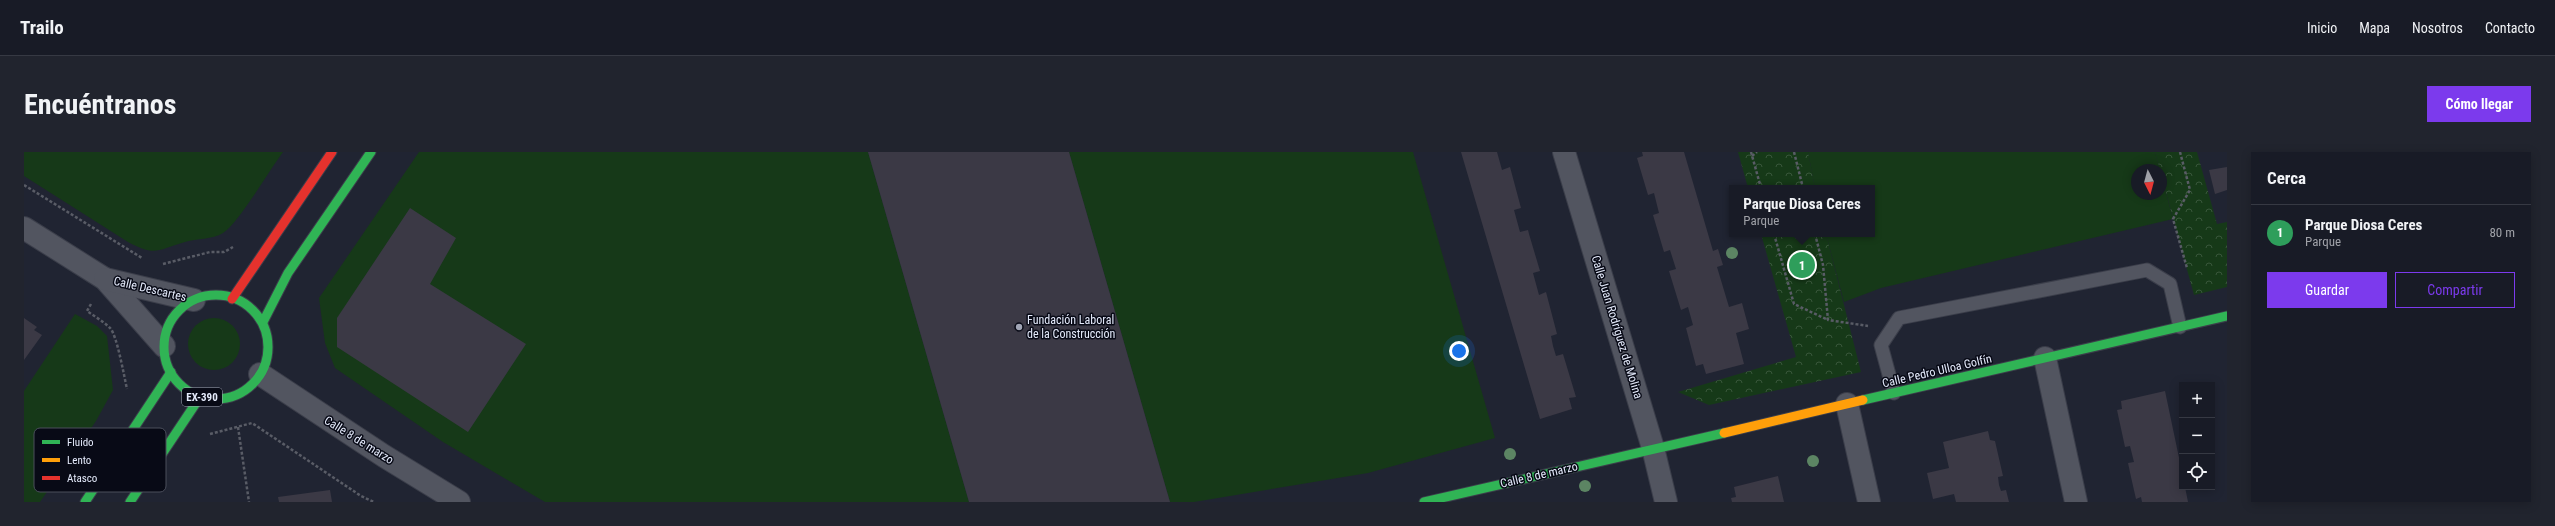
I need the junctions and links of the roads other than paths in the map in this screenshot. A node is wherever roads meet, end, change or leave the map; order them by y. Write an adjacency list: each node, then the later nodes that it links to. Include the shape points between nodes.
1 (332, 152): 6 (main road)
2 (370, 152): 9 (main road, via 288,273)
3 (1564, 152): 20 (street, Calle Juan Rodríguez de Molina)
4 (24, 228): 5 (street, Calle Descartes)
5 (105, 279): 7 (street, Calle Descartes); 11 (street, Calle Descartes)
6 (232, 299): 7 (main road, EX-390, via 213,295); 9 (main road, EX-390, via 250,307)
7 (194, 300): 11 (main road, EX-390, via 177,313 167,326)
8 (2227, 316): 10 (main road, Calle Pedro Ulloa Golfín)
9 (263, 322): 14 (main road, EX-390, via 269,342 268,361)
10 (2180, 327): 12 (main road, Calle Pedro Ulloa Golfín); 15 (lane, via 2170,284 2147,270 1899,318 1880,345)
11 (164, 346): 13 (main road, EX-390)
12 (2045, 358): 15 (main road, Calle Pedro Ulloa Golfín); 29 (street)
13 (171, 372): 16 (main road, EX-390, via 183,387); 18 (main road, EX-390)
14 (260, 374): 16 (main road, EX-390, via 256,382 240,394 221,399); 25 (street, Calle 8 de marzo, via 365,444)
15 (1894, 393): 17 (main road, Calle Pedro Ulloa Golfín)
16 (200, 397): 19 (main road, EX-390)
17 (1847, 404): 20 (main road, Calle Pedro Ulloa Golfín); 28 (street)
18 (134, 428)
19 (166, 448)
20 (1653, 448): 26 (main road, Calle 8 de marzo); 27 (street, Calle Juan Rodríguez de Molina)
21 (93, 492): 23 (main road, EX-390)
22 (137, 492): 24 (main road, EX-390)
23 (86, 502)
24 (130, 502)
25 (459, 502)
26 (1424, 502)
27 (1666, 502)
28 (1869, 502)
29 (2076, 502)

